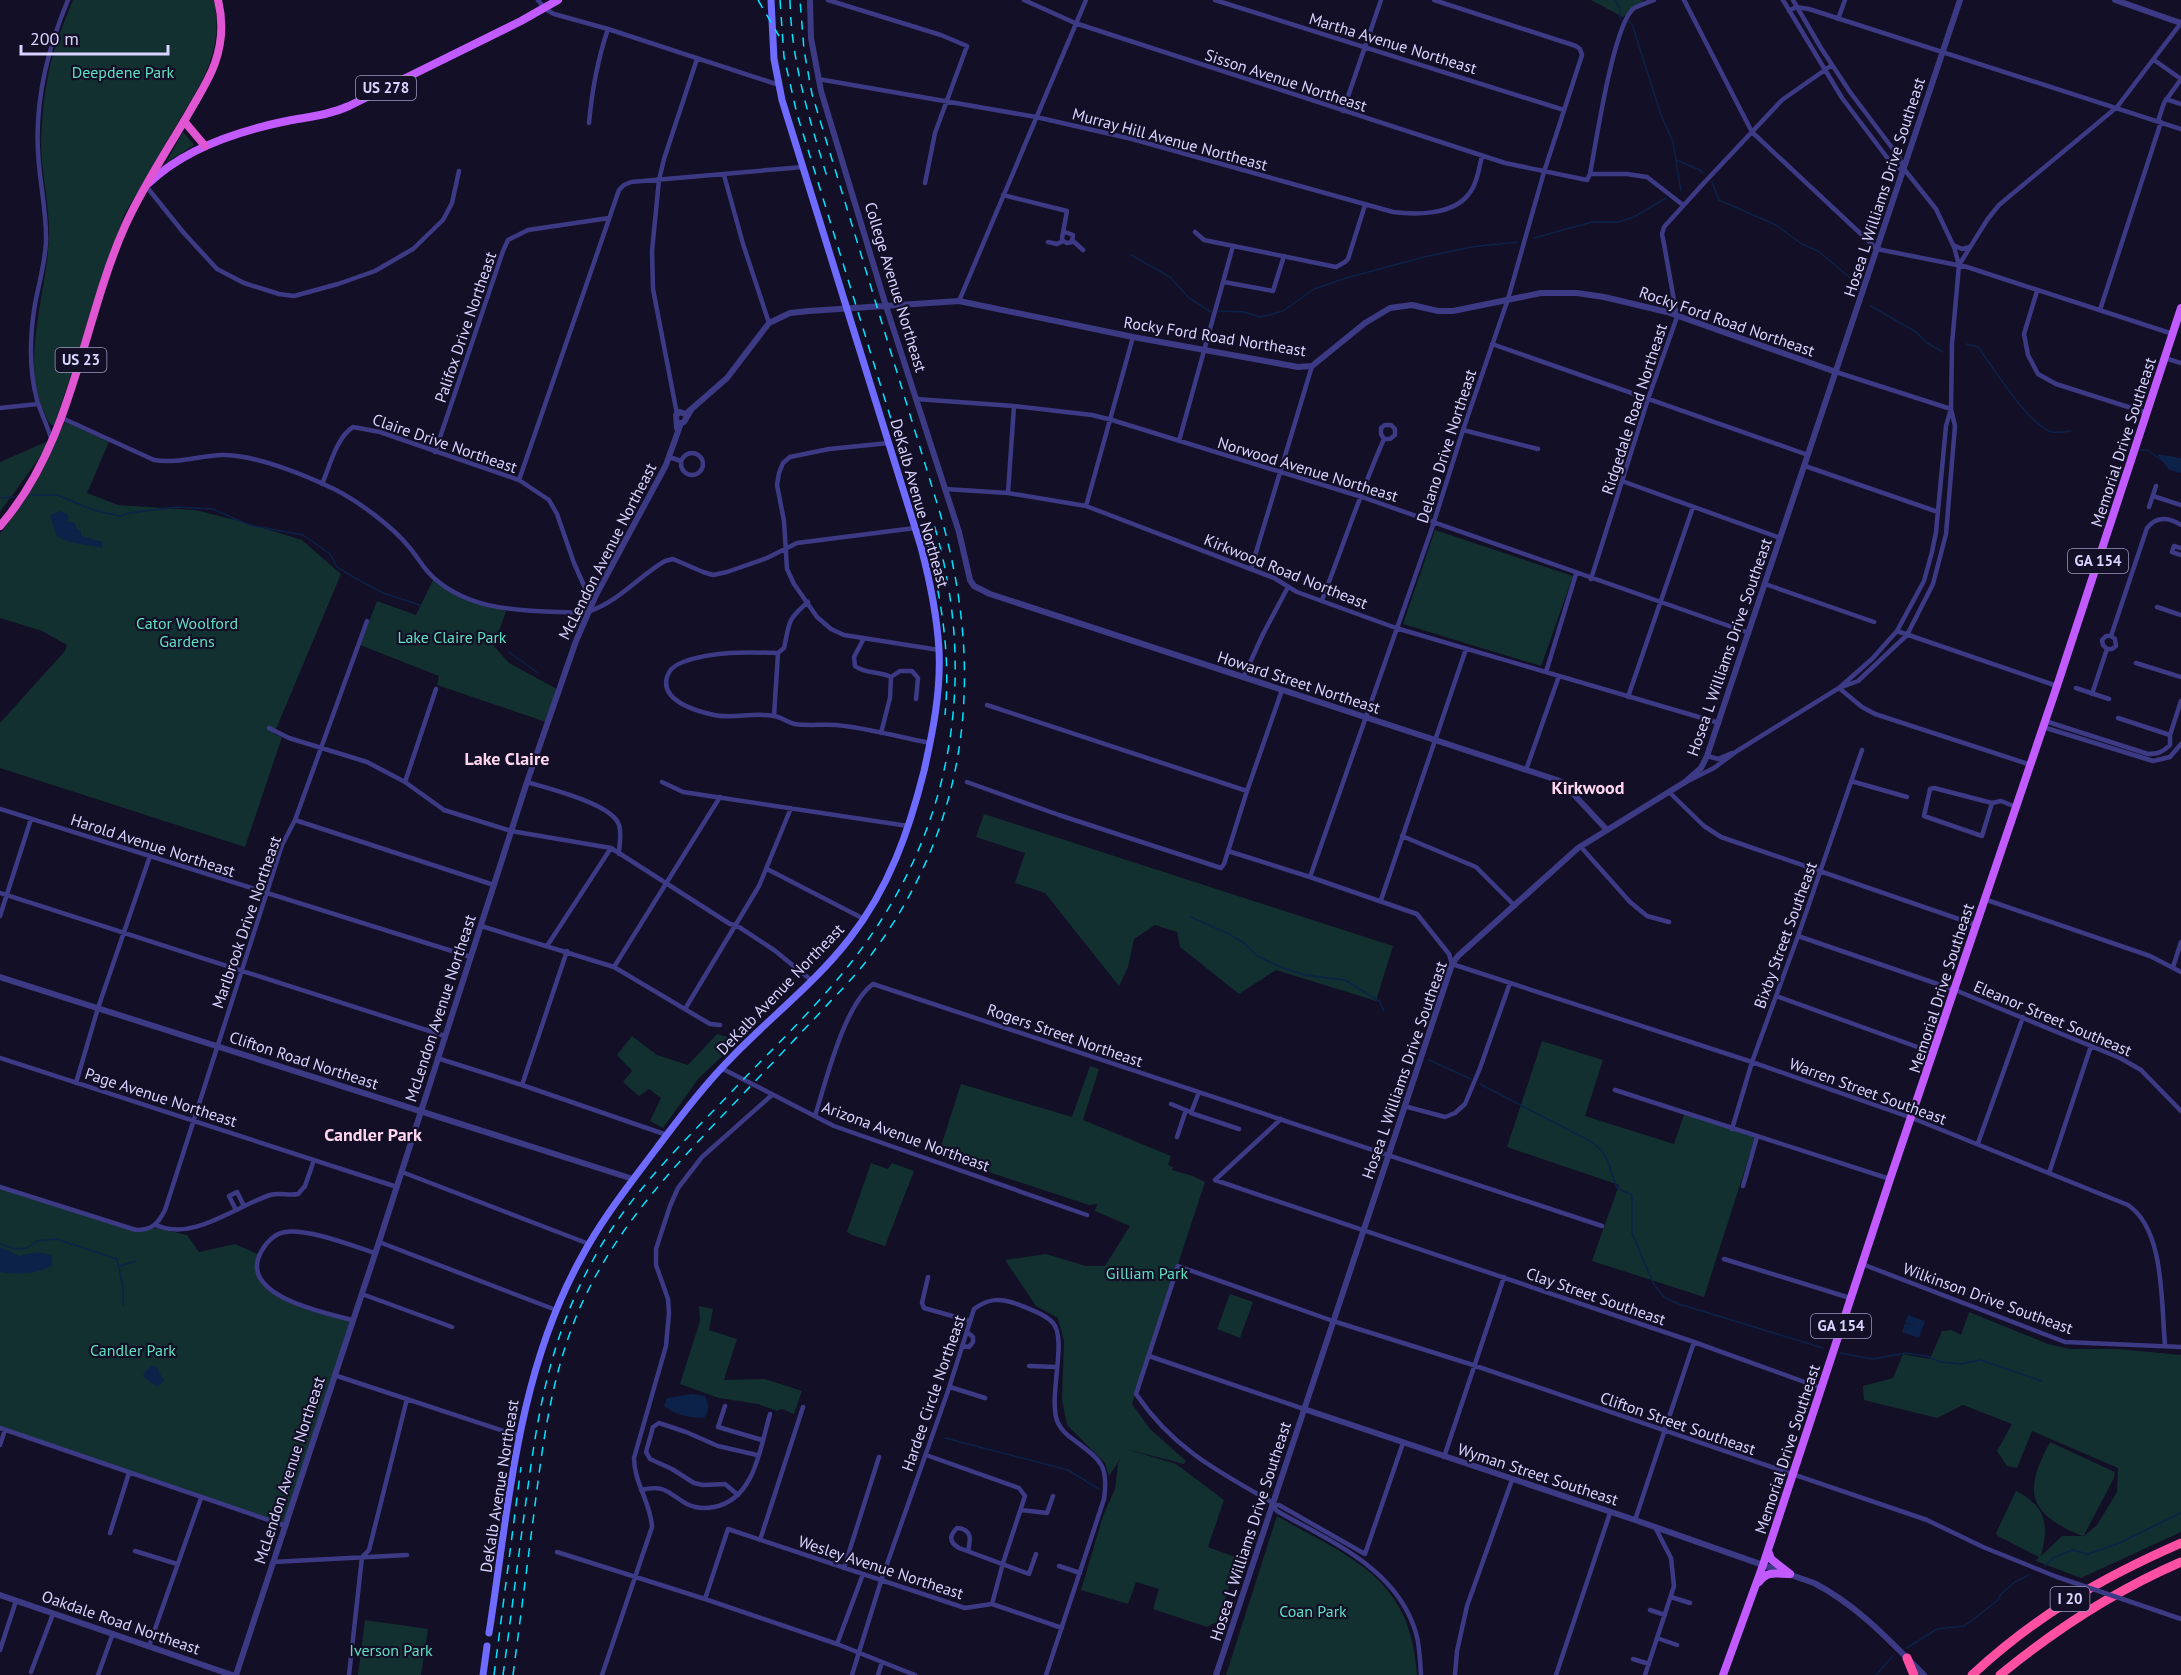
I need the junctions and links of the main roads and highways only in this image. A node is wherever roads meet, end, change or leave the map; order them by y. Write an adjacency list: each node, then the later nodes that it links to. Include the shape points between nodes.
1 (218, 0): 4 (highway, US 23, via 221,28 216,62)
2 (558, 0): 5 (main road, US 278, via 345,108 269,125)
3 (771, 0): 13 (main road, DeKalb Avenue Northeast, via 779,85 931,585 939,650 938,696 930,743 908,826 889,875 864,919 841,949 700,1091 589,1244 556,1310 519,1436)
4 (184, 121): 5 (highway); 6 (highway, US 23)
5 (205, 146): 6 (main road, US 278, via 171,165)
6 (146, 186): 8 (highway, US 23, via 124,228 62,418 31,483)
7 (2181, 308): 10 (main road, Memorial Drive Southeast / GA 154)
8 (0, 526)
9 (2181, 1543): 19 (highway, I 20, via 2101,1580 2062,1604 2020,1633)
10 (1768, 1549): 12 (main road, Memorial Drive Southeast / GA 154); 12 (main road, via 1771,1559 1790,1574 1767,1574)
11 (2181, 1562): 20 (highway, I 20, via 2093,1607)
12 (1754, 1588): 17 (main road, Memorial Drive Southeast / GA 154)
13 (489, 1633)
14 (487, 1646): 16 (main road)
15 (1907, 1658): 18 (highway)
16 (483, 1675)
17 (1723, 1675)
18 (1914, 1675)
19 (1972, 1675)
20 (2000, 1675)

